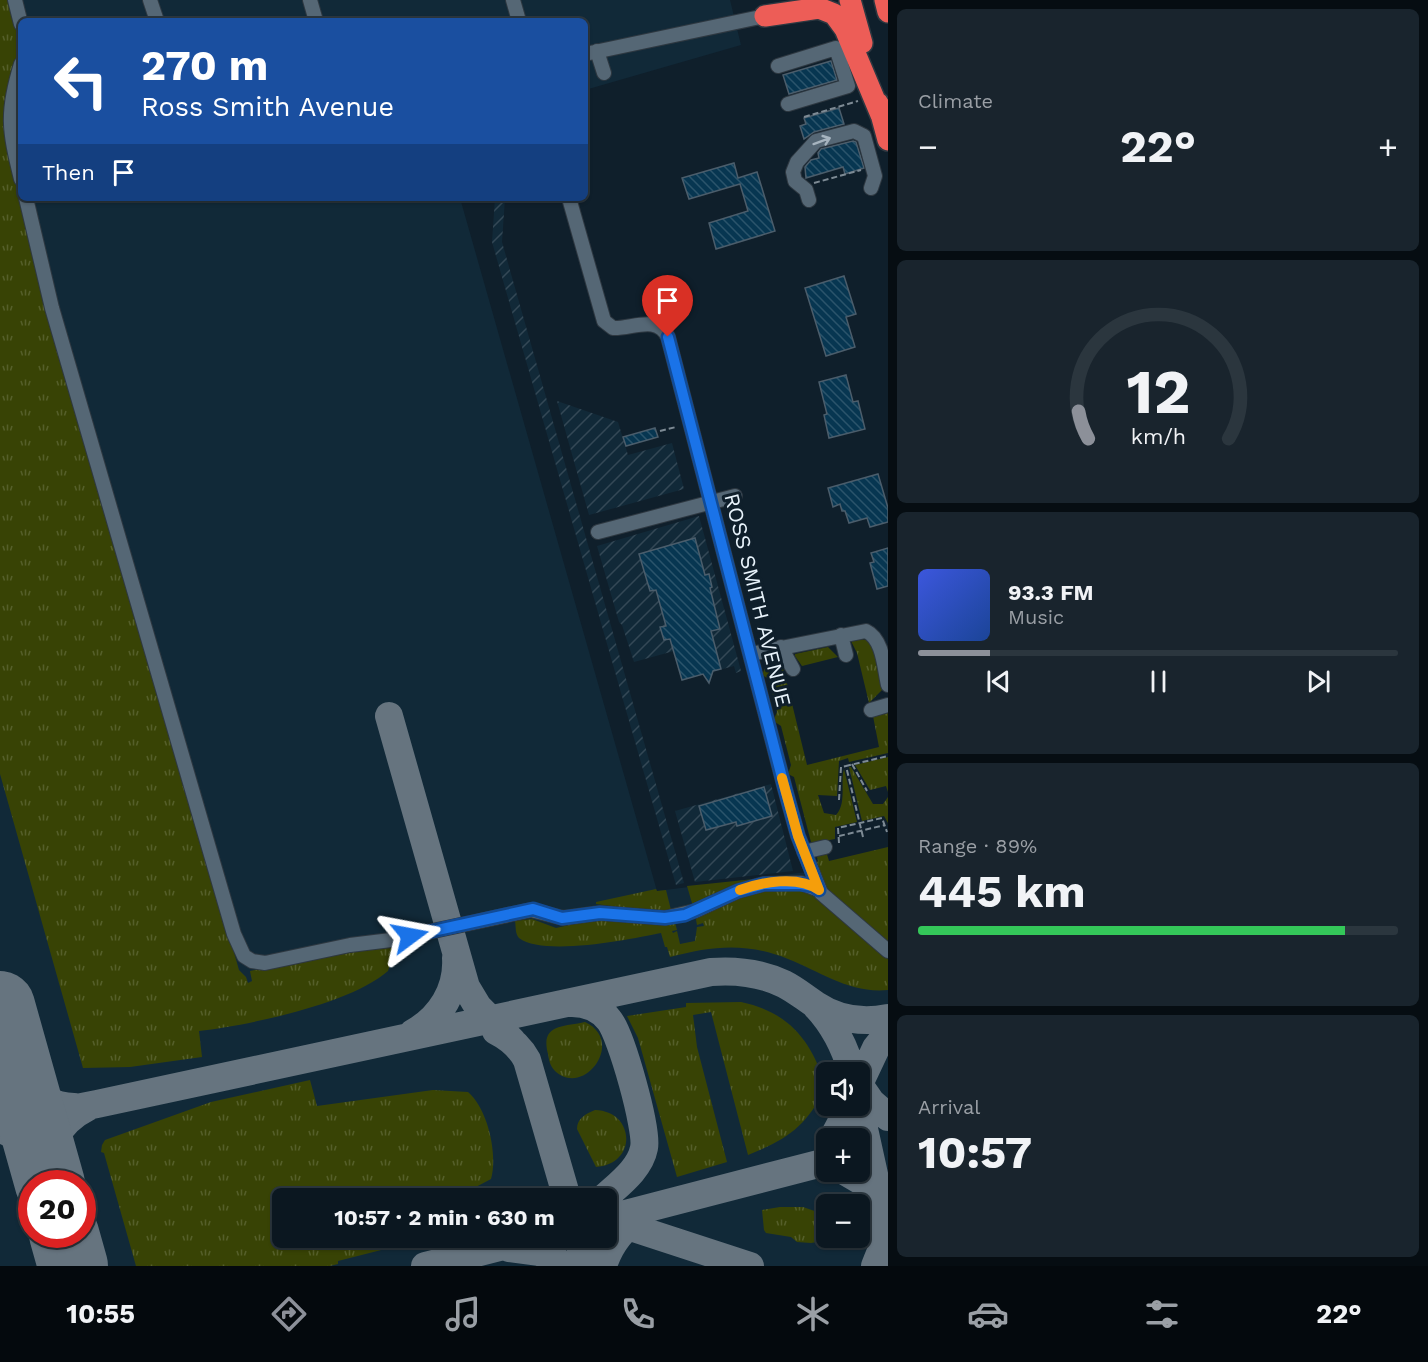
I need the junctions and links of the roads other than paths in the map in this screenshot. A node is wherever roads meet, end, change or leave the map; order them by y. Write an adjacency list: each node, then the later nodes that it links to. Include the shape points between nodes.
1 (15, 0): 10 (lane)
2 (150, 0): 11 (lane)
3 (310, 0): 12 (lane)
4 (513, 0): 13 (lane)
5 (797, 0): 9 (highway)
6 (850, 0): 19 (highway)
7 (885, 0): 8 (highway)
8 (888, 12)
9 (765, 16): 14 (lane); 19 (highway, via 819,8 834,14 845,29)
10 (20, 18)
11 (156, 18)
12 (315, 18)
13 (518, 18)
14 (591, 52): 16 (lane)
15 (778, 66): 18 (lane, via 836,48 848,86)
16 (604, 73)
17 (18, 74): 21 (lane, via 9,116)
18 (788, 104)
19 (881, 115): 20 (highway)
20 (888, 140)
21 (18, 165)
22 (871, 188): 23 (lane, one-way to 22, via 795,182 797,162 816,141 854,131 864,136 876,176)
23 (809, 191)
24 (27, 201): 40 (lane, via 55,319 234,934 244,956 255,962 271,963 533,909 562,918 600,913 665,918 685,915 764,884 801,884)
25 (570, 201): 27 (lane, ROSS SMITH AVENUE, via 604,321 613,328 647,324 665,330)
26 (735, 496): 27 (lane)
27 (711, 501): 28 (lane); 31 (lane, ROSS SMITH AVENUE)
28 (598, 532)
29 (841, 635): 30 (lane); 32 (lane); 33 (lane, via 866,631 874,635)
30 (781, 647): 31 (lane); 34 (lane)
31 (751, 654): 39 (lane, ROSS SMITH AVENUE)
32 (846, 655)
33 (885, 660): 35 (lane)
34 (793, 669)
35 (888, 685)
36 (888, 705): 37 (lane)
37 (871, 710)
38 (825, 847): 39 (lane)
39 (804, 852): 40 (lane, ROSS SMITH AVENUE)
40 (819, 890): 41 (lane)
41 (888, 951)

